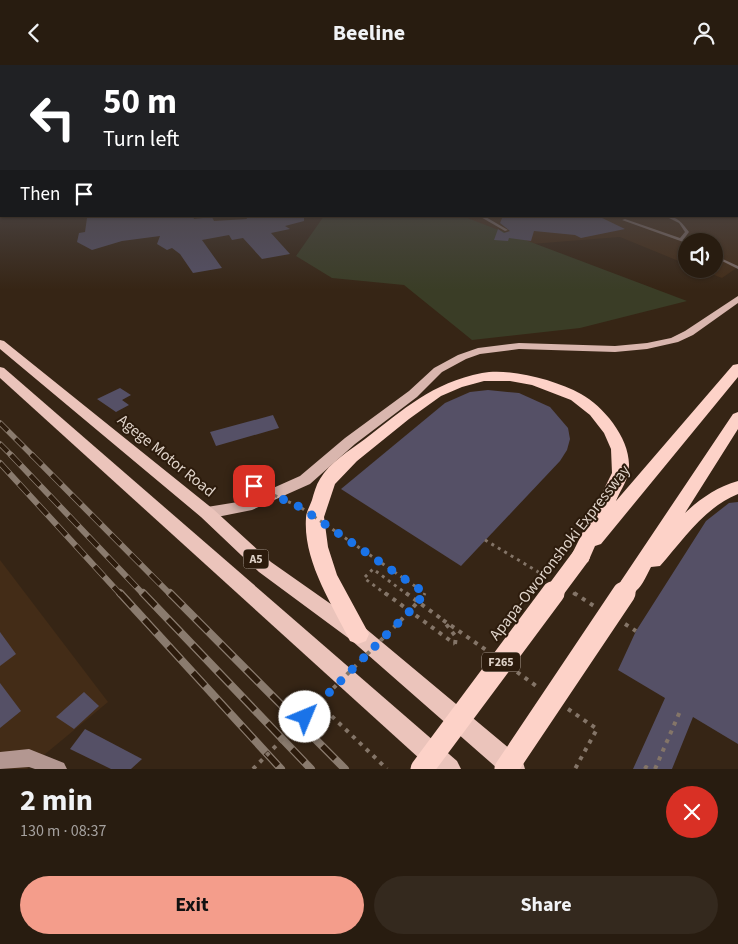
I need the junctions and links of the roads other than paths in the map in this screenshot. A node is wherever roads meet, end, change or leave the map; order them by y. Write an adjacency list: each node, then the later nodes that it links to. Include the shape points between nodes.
1 (497, 225): 3 (lane)
2 (638, 225): 4 (lane)
3 (506, 230)
4 (678, 239)
5 (723, 260): 6 (lane)
6 (738, 268)
7 (738, 299): 14 (main road, via 689,333 647,346 615,349 519,346 478,351 462,357 438,370 413,394 305,480 247,506)
8 (0, 343): 9 (highway, Agege Motor Road / A5)
9 (30, 367): 11 (highway); 14 (highway, Agege Motor Road / A5)
10 (738, 368): 15 (highway, Apapa-Oworonshoki Expressway / F265)
11 (4, 375): 22 (highway, A5)
12 (738, 417): 16 (highway)
13 (738, 487): 16 (highway, via 728,489 706,505)
14 (207, 513): 17 (highway, Agege Motor Road / A5, via 264,567)
15 (581, 556): 17 (highway, via 620,473 619,449 611,431 582,402 535,381 484,377 457,384 436,393 351,457 327,481 315,517 318,547 328,576); 21 (highway, Apapa-Oworonshoki Expressway / F265, bridge)
16 (628, 587): 23 (highway, bridge)
17 (358, 634): 24 (highway, Agege Motor Road / A5)
18 (0, 761): 19 (main road)
19 (31, 764): 20 (main road)
20 (58, 769)
21 (422, 769)
22 (449, 769)
23 (506, 769)
24 (517, 769)

